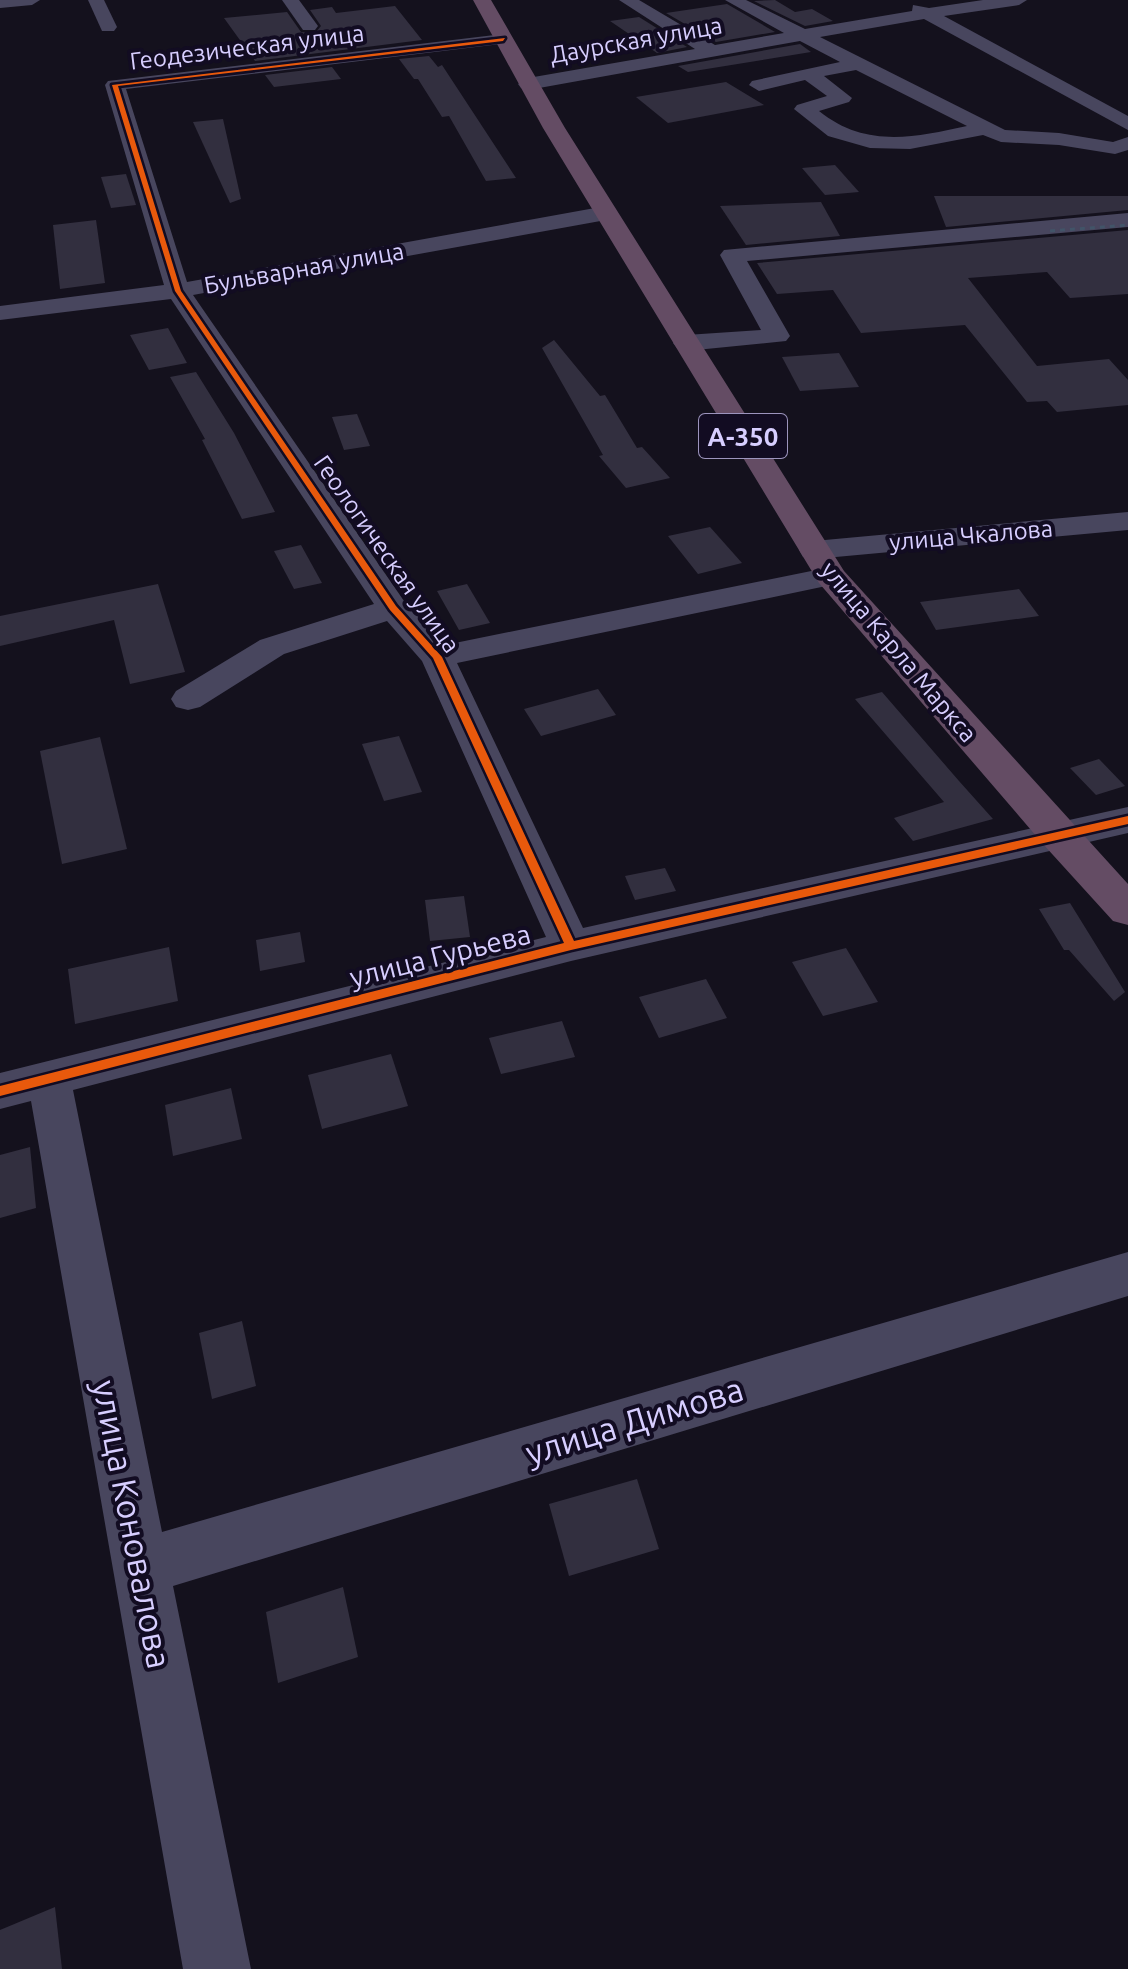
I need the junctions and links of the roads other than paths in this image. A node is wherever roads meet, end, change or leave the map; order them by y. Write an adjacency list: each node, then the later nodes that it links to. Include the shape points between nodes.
1 (32, 0): 9 (street)
2 (96, 0): 12 (street)
3 (290, 0): 11 (street)
4 (482, 0): 14 (highway, улица Карла Маркса / А-350)
5 (627, 0): 15 (street)
6 (733, 0): 13 (street, Даурская улица)
7 (902, 0): 10 (street)
8 (1019, 0): 10 (street, Даурская улица)
9 (0, 3)
10 (927, 13): 13 (street, Даурская улица); 20 (street)
11 (309, 26)
12 (108, 27)
13 (799, 35): 15 (street, Даурская улица); 16 (street, Даурская улица)
14 (503, 39): 18 (highway, улица Карла Маркса / А-350); 25 (street, Геодезическая улица, via 115,85)
15 (710, 50): 18 (street, Даурская улица)
16 (856, 64): 17 (street); 21 (street, Даурская улица)
17 (811, 73): 19 (street); 21 (street, via 842,98 804,109 836,133 888,143)
18 (528, 84): 23 (highway, улица Карла Маркса / А-350)
19 (759, 85)
20 (1128, 124)
21 (993, 132): 22 (street, via 1115,148)
22 (1128, 143)
23 (606, 213): 25 (street, Бульварная улица); 27 (highway, улица Карла Маркса / А-350)
24 (1128, 220): 27 (street, via 732,255 777,336)
25 (178, 291): 26 (street, Бульварная улица); 30 (street, Геологическая улица)
26 (0, 313)
27 (686, 343): 29 (highway, улица Карла Маркса / А-350)
28 (1128, 521): 29 (street, улица Чкалова)
29 (822, 563): 31 (street, улица Чкалова); 34 (highway, улица Карла Маркса / А-350)
30 (393, 608): 31 (street, Геологическая улица); 32 (street, via 272,647)
31 (437, 657): 36 (street, Геологическая улица)
32 (188, 699)
33 (1128, 820): 34 (street, улица Гурьева)
34 (1057, 834): 35 (highway, улица Карла Маркса / А-350); 36 (street, улица Гурьева)
35 (1128, 910)
36 (571, 946): 37 (street, улица Гурьева)
37 (24, 1086): 39 (street, улица Коновалова)
38 (1128, 1274): 39 (street, улица Димова)
39 (141, 1567): 40 (street, улица Коновалова)
40 (217, 1969)

